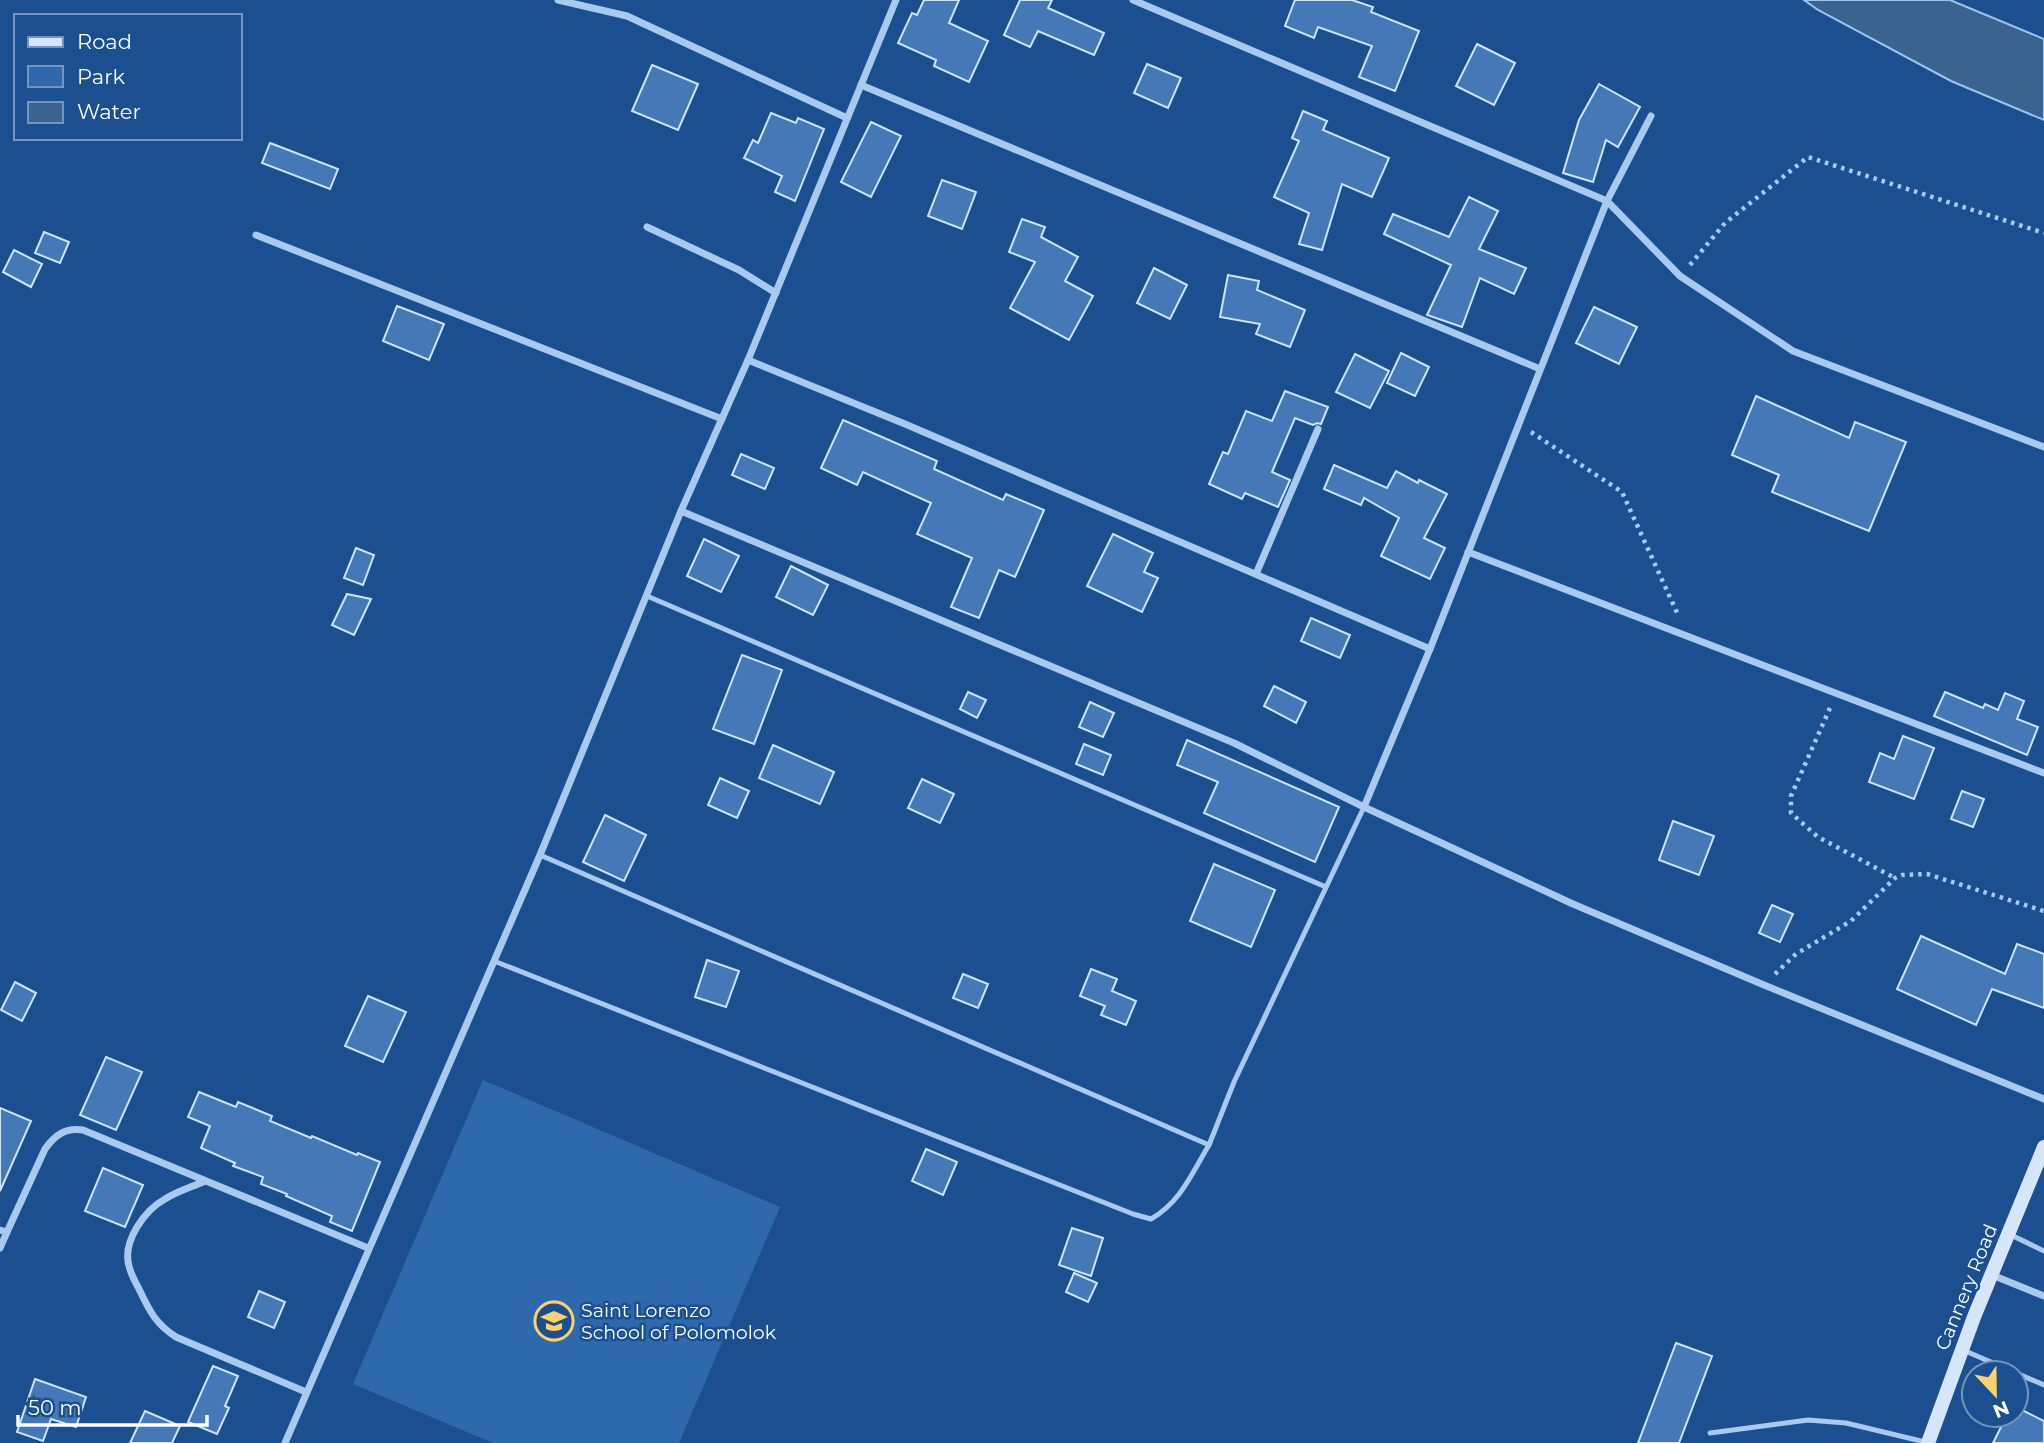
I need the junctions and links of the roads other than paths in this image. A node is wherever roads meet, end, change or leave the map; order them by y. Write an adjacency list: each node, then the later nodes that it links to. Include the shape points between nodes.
1 (558, 0): 6 (street, via 627,16)
2 (896, 0): 4 (street)
3 (1133, 0): 7 (street)
4 (861, 85): 6 (street); 12 (street)
5 (1651, 116): 7 (street)
6 (847, 118): 10 (street)
7 (1607, 201): 12 (street); 15 (street, via 1680,276 1793,351)
8 (648, 227): 10 (street, via 710,255)
9 (256, 235): 13 (street)
10 (776, 293): 11 (street)
11 (748, 360): 13 (street); 18 (street)
12 (1540, 369): 17 (street)
13 (722, 419): 16 (street)
14 (1318, 429): 18 (street)
15 (2044, 447)
16 (681, 511): 19 (street); 22 (street, via 1234,743)
17 (1468, 552): 20 (street); 21 (street)
18 (1256, 575): 20 (street)
19 (647, 596): 23 (street); 24 (lane)
20 (1430, 649): 22 (street)
21 (2044, 773)
22 (1364, 807): 24 (lane); 26 (street, via 1573,904)
23 (540, 855): 25 (street); 27 (lane)
24 (1326, 887): 27 (lane)
25 (494, 961): 27 (lane, via 1151,1219 1177,1199); 33 (street)
26 (2044, 1100)
27 (1209, 1145)
28 (2044, 1147): 31 (main road, Cannery Road)
29 (205, 1181): 30 (street, via 74,1128 61,1132 45,1149); 33 (street); 39 (street, via 164,1199 141,1222 129,1247 128,1262 139,1290 162,1328 176,1337)
30 (3, 1231): 32 (street)
31 (2008, 1234): 34 (lane); 35 (main road, Cannery Road)
32 (0, 1248)
33 (368, 1248): 39 (street)
34 (2044, 1251)
35 (1991, 1275): 36 (street); 37 (main road, Cannery Road)
36 (2044, 1296)
37 (1962, 1349): 38 (lane); 42 (main road, Cannery Road)
38 (2044, 1385)
39 (306, 1392): 41 (street)
40 (1710, 1433): 42 (lane, via 1808,1420 1846,1423)
41 (285, 1443)
42 (1928, 1443)

